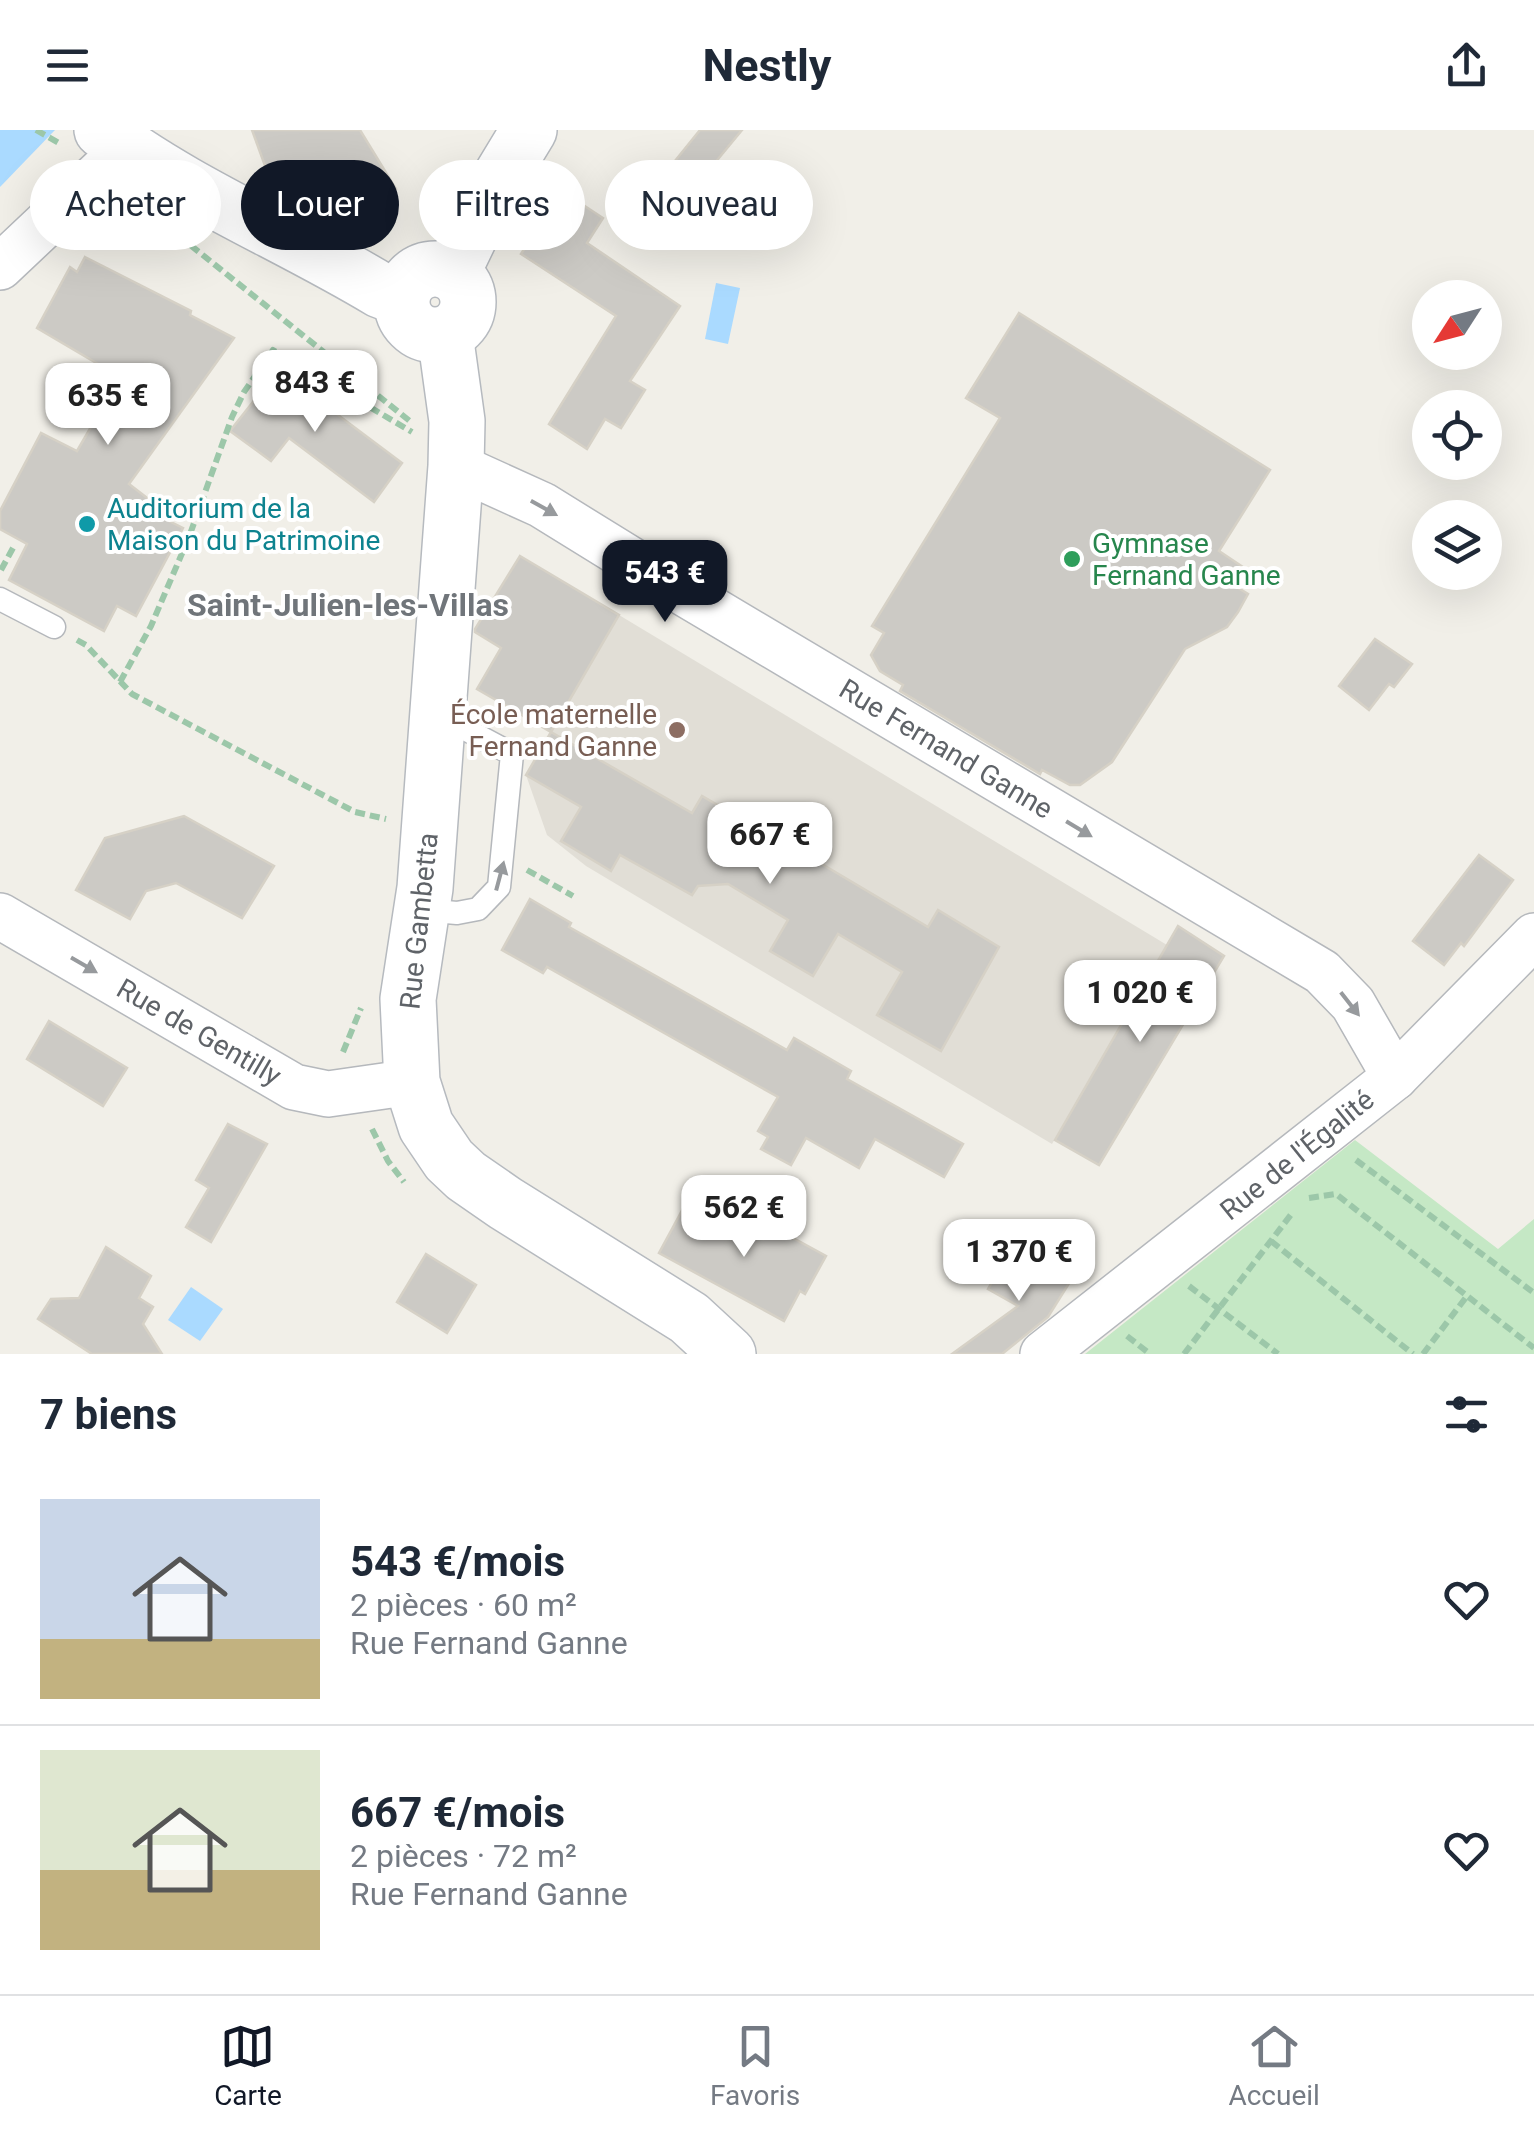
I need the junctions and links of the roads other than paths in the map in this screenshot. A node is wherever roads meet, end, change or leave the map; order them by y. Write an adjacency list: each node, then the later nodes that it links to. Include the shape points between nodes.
1 (529, 130): 4 (street)
2 (97, 149): 3 (street); 5 (street)
3 (0, 267)
4 (452, 273): 5 (street, via 420,272); 6 (street, via 468,300 462,321)
5 (401, 298): 6 (street, via 413,328)
6 (445, 334): 7 (street, Rue Gambetta)
7 (456, 466): 10 (street, Rue Gambetta); 14 (street, Rue Fernand Ganne, one-way to 14, via 542,505 1322,972 1353,1004)
8 (0, 599): 9 (lane)
9 (54, 627)
10 (437, 728): 11 (street, Rue Gambetta); 11 (lane, one-way to 10, via 478,909 499,887 504,857 512,754 465,729)
11 (422, 910): 15 (street, Rue Gambetta, via 408,1000)
12 (0, 916): 15 (street, Rue de Gentilly, one-way to 15, via 294,1087 328,1094)
13 (1534, 936): 14 (street, Rue de l'Égalité)
14 (1395, 1077): 17 (street, Rue de l'Égalité)
15 (412, 1082): 16 (street, Rue Gambetta, via 426,1126 466,1176 688,1318)
16 (728, 1354)
17 (1044, 1354)

